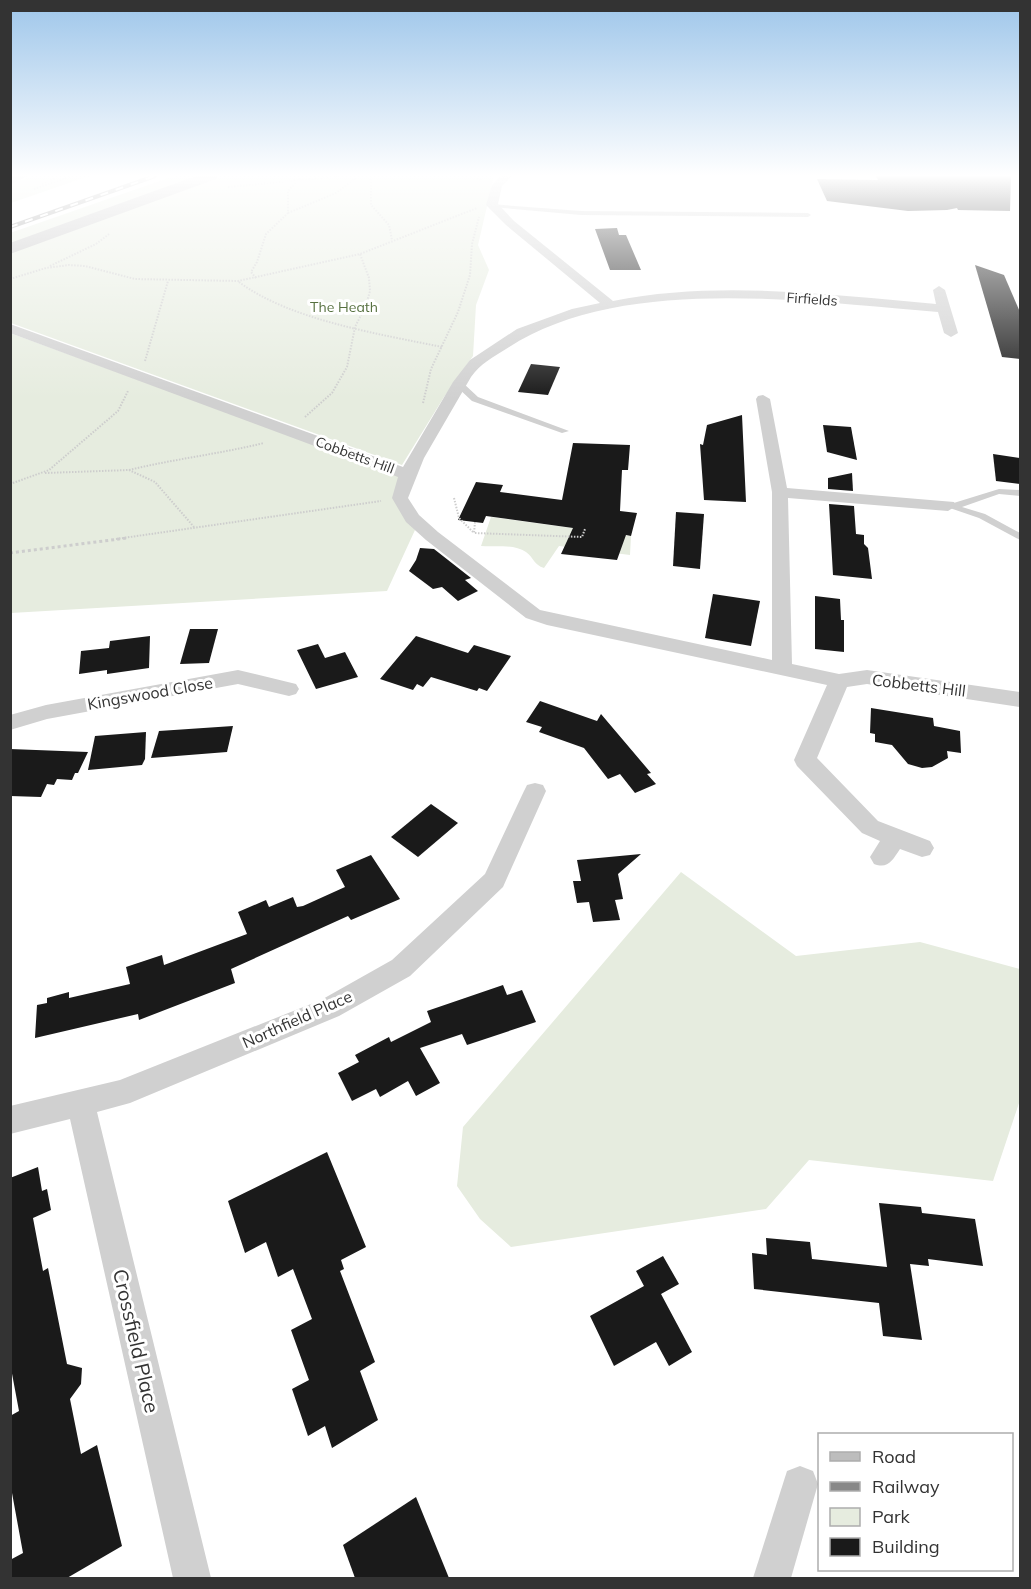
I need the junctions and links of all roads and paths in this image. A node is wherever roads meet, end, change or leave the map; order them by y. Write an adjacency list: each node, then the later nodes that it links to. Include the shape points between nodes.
1 (83, 250): 7 (path)
2 (260, 250): 8 (path, via 259,264 251,272)
3 (369, 250): 6 (path)
4 (472, 250): 18 (path, via 470,275)
5 (543, 250): 13 (street)
6 (360, 254): 8 (path); 15 (path, via 371,280 369,298)
7 (46, 268): 9 (path); 10 (path, via 85,266 135,279)
8 (256, 278): 11 (path)
9 (10, 279)
10 (168, 281): 11 (path); 19 (path, via 146,358)
11 (238, 281): 15 (path, via 257,296)
12 (939, 290): 14 (street)
13 (610, 305): 14 (street, Firfields, via 674,297 752,296); 20 (street, Firfields, via 530,328 472,365)
14 (943, 308): 17 (street)
15 (355, 327): 18 (path)
16 (10, 328): 19 (street, Cobbetts Hill)
17 (951, 333)
18 (442, 347): 22 (path, via 431,369)
19 (135, 375): 24 (path, via 118,411); 25 (street, Cobbetts Hill)
20 (460, 385): 23 (lane, via 475,399); 25 (street, Firfields)
21 (763, 399): 27 (street)
22 (422, 408)
23 (565, 431)
24 (42, 473): 26 (path); 33 (path, via 129,470 155,482)
25 (406, 474): 29 (street, Cobbetts Hill)
26 (10, 484)
27 (780, 492): 31 (street); 38 (street)
28 (1020, 493): 31 (lane, via 998,490 961,505)
29 (400, 498): 33 (path); 38 (street, Cobbetts Hill, via 412,518 432,536 533,614)
30 (454, 498): 35 (path, via 459,521)
31 (948, 506): 36 (lane, via 982,516)
32 (475, 522): 35 (path)
33 (194, 528): 37 (path)
34 (585, 529): 35 (path, via 582,537)
35 (474, 533)
36 (1020, 537)
37 (10, 553)
38 (782, 670): 39 (street, Cobbetts Hill)
39 (839, 681): 41 (street, Cobbetts Hill, via 867,677); 44 (street, via 805,760 870,827)
40 (289, 689): 42 (street, Kingswood Close, via 238,677 46,712)
41 (1020, 700)
42 (10, 723)
43 (535, 791): 47 (street, Northfield Place, via 494,880 401,968 330,1008 120,1093)
44 (895, 837): 45 (street); 46 (street)
45 (922, 848)
46 (882, 857)
47 (81, 1104): 48 (street, Northfield Place); 50 (street, Crossfield Place)
48 (10, 1120)
49 (800, 1484): 51 (street)
50 (192, 1578)
51 (772, 1578)

